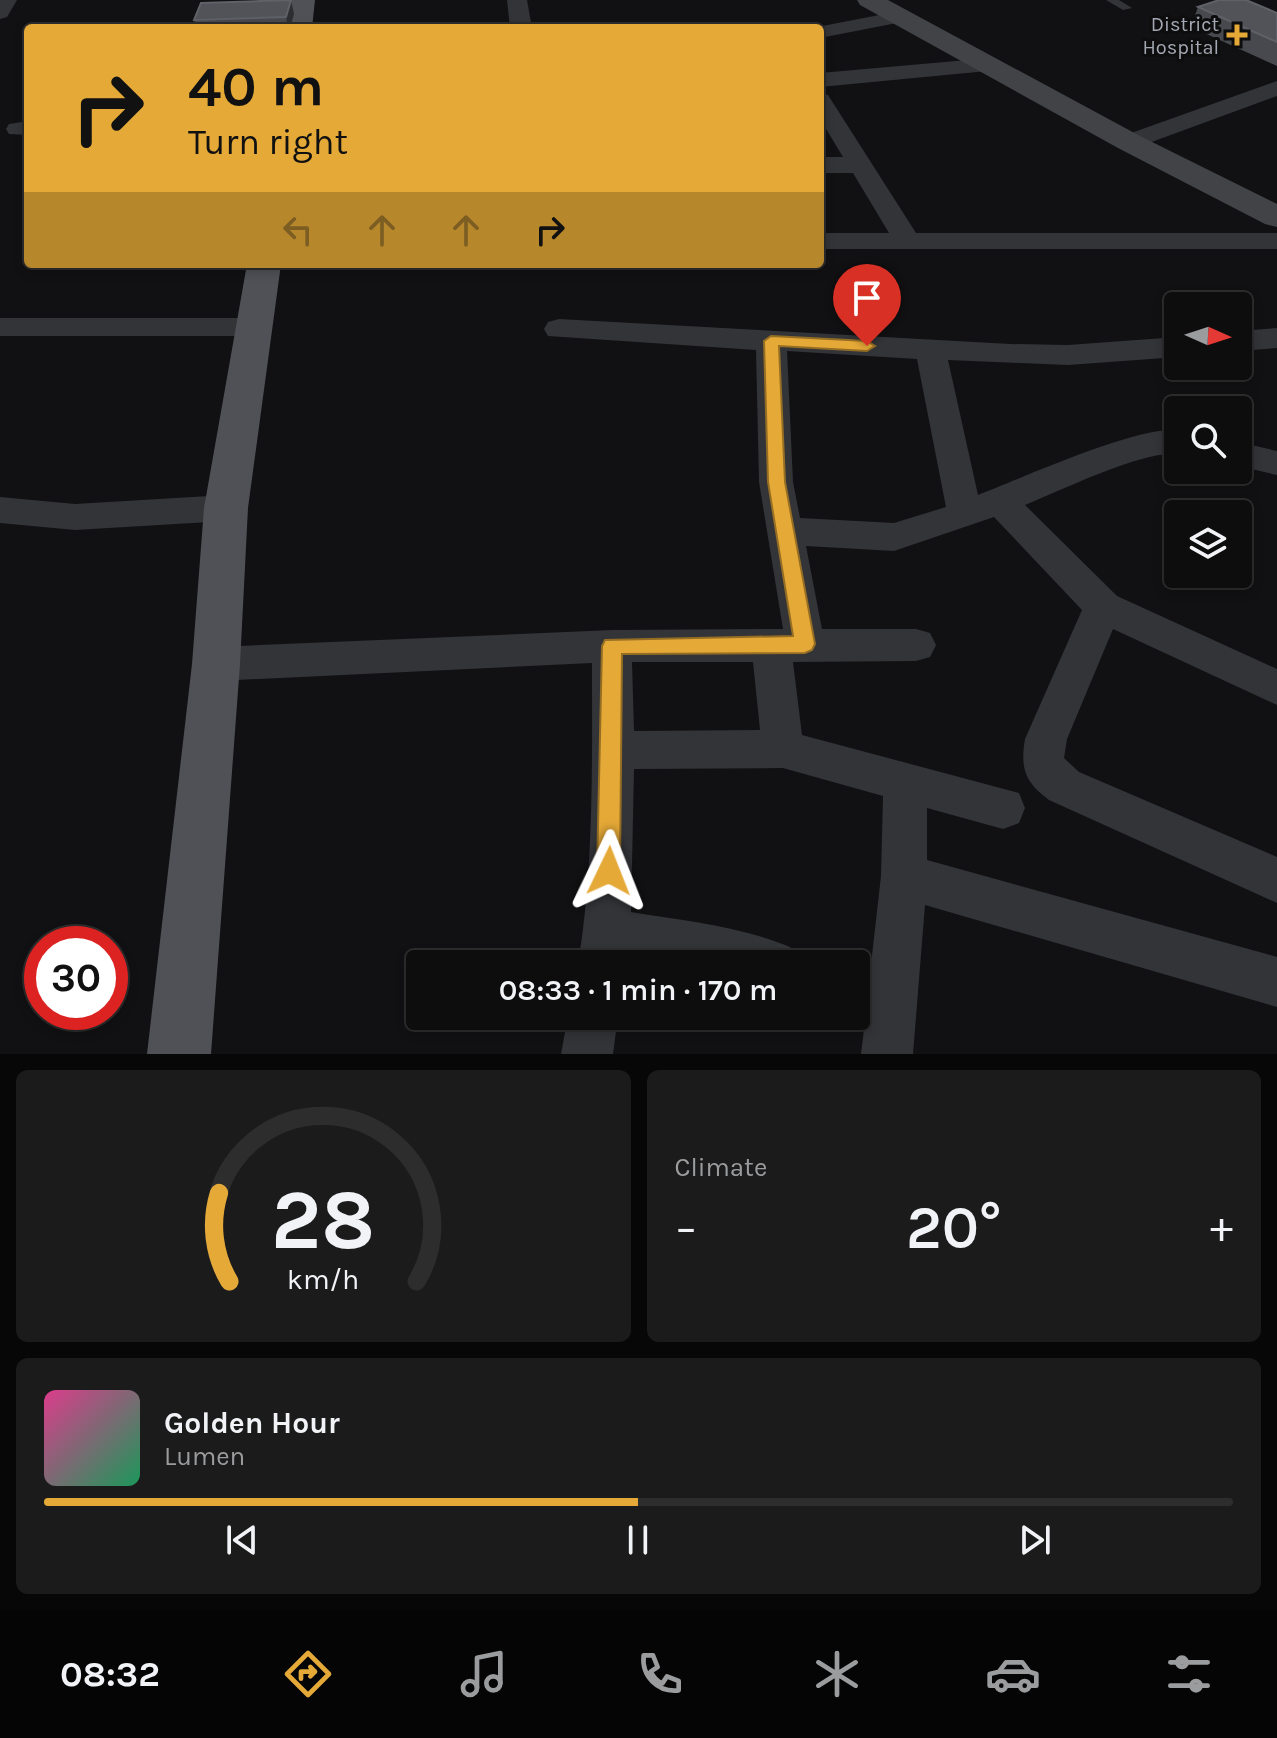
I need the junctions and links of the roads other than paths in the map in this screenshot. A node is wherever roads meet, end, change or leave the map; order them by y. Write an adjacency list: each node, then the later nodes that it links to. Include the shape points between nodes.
1 (7, 0): 7 (street)
2 (303, 0): 9 (main road)
3 (517, 0): 10 (street)
4 (869, 0): 8 (main road)
5 (1111, 0): 6 (lane)
6 (1127, 8)
7 (0, 13)
8 (900, 17): 11 (street); 12 (main road)
9 (300, 24)
10 (520, 24)
11 (824, 31)
12 (990, 65): 13 (street); 16 (main road)
13 (824, 80)
14 (1277, 88): 16 (street)
15 (824, 106): 18 (street)
16 (1129, 142): 19 (main road)
17 (824, 165): 18 (street)
18 (860, 165): 21 (street)
19 (1271, 209)
20 (824, 241): 21 (street)
21 (908, 241): 22 (street)
22 (1277, 241)
23 (263, 268): 25 (main road)
24 (0, 327): 25 (street)
25 (254, 327): 35 (main road)
26 (559, 329): 29 (street)
27 (1277, 338): 28 (street)
28 (1252, 340)
29 (771, 341): 31 (street); 38 (street, via 776,482)
30 (1164, 348): 31 (street, via 1068,355)
31 (930, 349): 36 (street)
32 (1164, 441): 36 (street)
33 (1252, 457): 34 (street)
34 (1277, 463)
35 (226, 508): 37 (street, via 75,517); 43 (main road)
36 (983, 508): 38 (street, via 894,537); 39 (street)
37 (0, 510)
38 (786, 531): 40 (street)
39 (1103, 607): 44 (street); 50 (street, via 1046,739 1047,773 1064,786)
40 (788, 645): 41 (street); 42 (street); 45 (street)
41 (916, 645)
42 (612, 646): 43 (street); 46 (street)
43 (216, 664): 56 (main road)
44 (1277, 688)
45 (783, 749): 46 (street); 47 (street)
46 (613, 750): 51 (street)
47 (905, 782): 48 (street); 49 (street)
48 (1003, 808)
49 (904, 876): 53 (street); 54 (street)
50 (1277, 880)
51 (604, 948): 52 (street)
52 (683, 950)
53 (1277, 982)
54 (875, 999): 58 (street)
55 (591, 1030): 57 (street)
56 (179, 1054)
57 (587, 1054)
58 (887, 1054)

